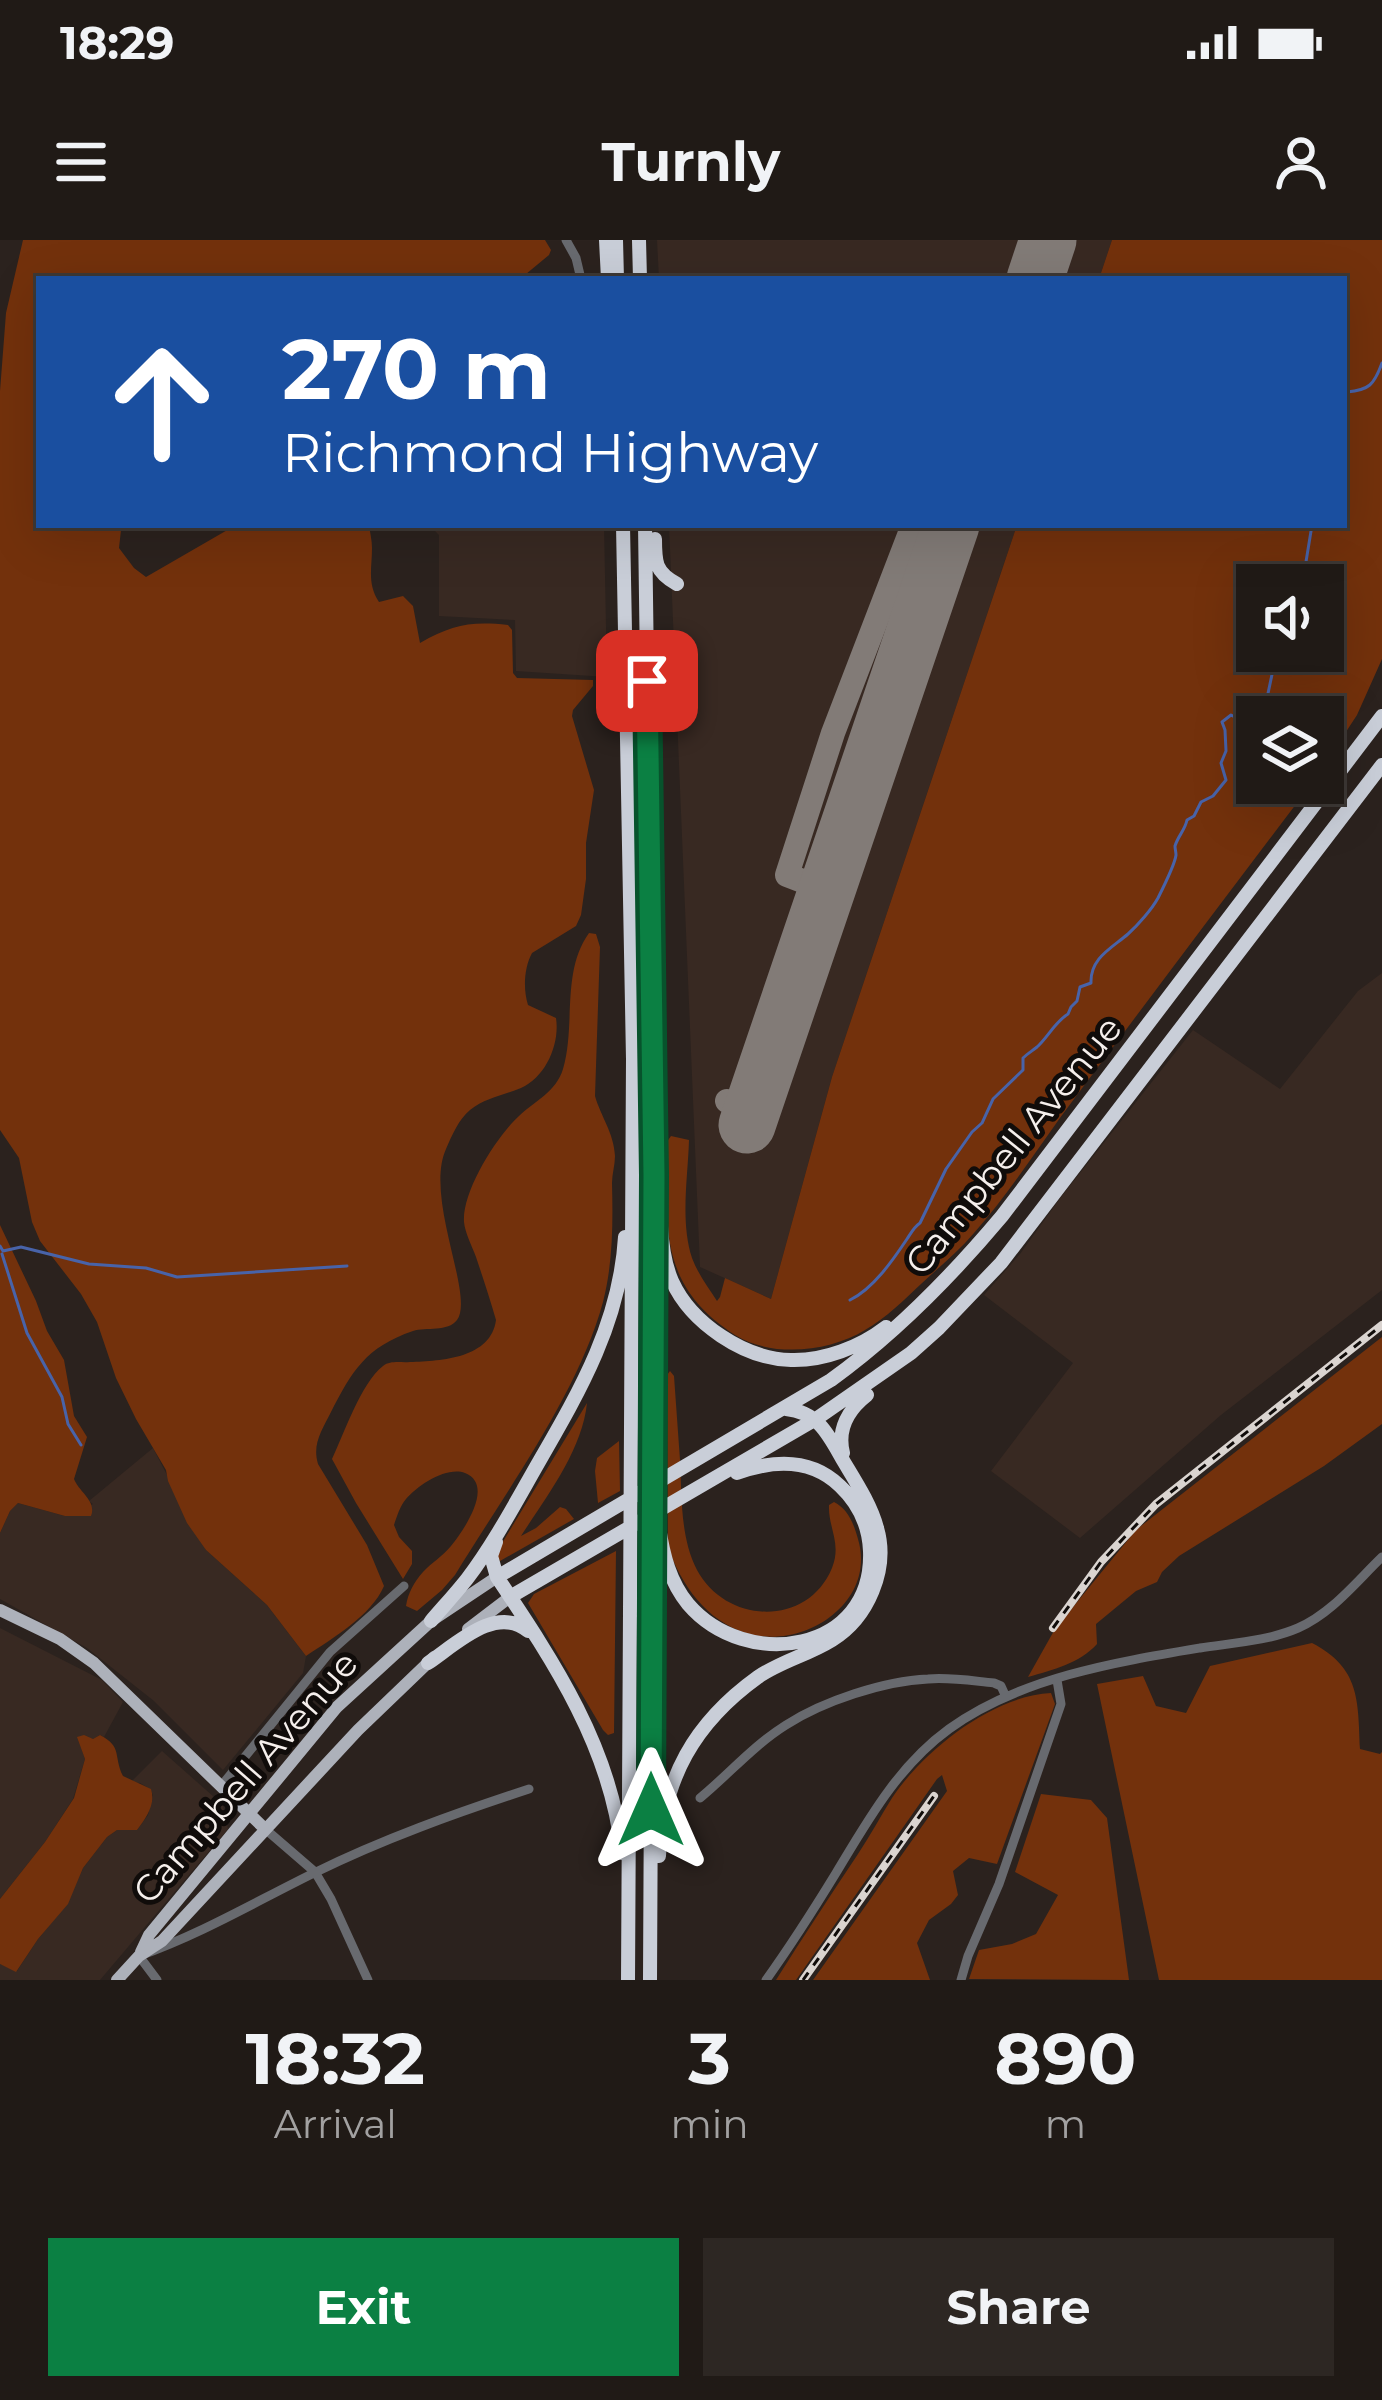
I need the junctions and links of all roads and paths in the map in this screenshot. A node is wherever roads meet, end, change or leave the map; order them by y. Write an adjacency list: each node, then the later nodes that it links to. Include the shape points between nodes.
1 (566, 240): 5 (street)
2 (606, 240): 6 (highway)
3 (616, 240): 7 (highway)
4 (639, 240): 8 (highway)
5 (580, 276)
6 (608, 276)
7 (617, 276)
8 (640, 276)
9 (623, 528): 15 (highway)
10 (650, 528): 12 (highway)
11 (651, 528): 12 (highway, via 659,570 677,584 654,597)
12 (646, 624): 16 (highway)
13 (1382, 716): 17 (highway, Campbell Avenue)
14 (1382, 765): 18 (highway, Campbell Avenue, via 1025,1234)
15 (633, 1125): 24 (highway, via 622,1275 610,1321); 46 (highway)
16 (654, 1175): 17 (highway, via 664,1260 682,1299 716,1331 759,1354 814,1358 868,1341); 21 (highway)
17 (956, 1271): 19 (highway, Campbell Avenue, via 873,1350)
18 (910, 1353): 20 (highway, Campbell Avenue); 22 (highway, via 849,1413 840,1446)
19 (784, 1409): 20 (highway); 26 (highway, Campbell Avenue)
20 (816, 1419): 22 (highway); 23 (highway, Campbell Avenue)
21 (652, 1469): 23 (highway, via 664,1559 688,1605 708,1622 758,1644 787,1646 813,1639 850,1612 867,1579 869,1542 866,1521 832,1479 782,1462); 42 (highway)
22 (848, 1469): 42 (highway, via 879,1532 876,1585 847,1630 761,1674 689,1748 663,1813)
23 (704, 1485): 28 (highway, Campbell Avenue)
24 (523, 1489): 26 (highway, via 491,1556); 30 (highway)
25 (1382, 1557): 33 (street, via 1323,1614 1296,1628)
26 (497, 1577): 28 (highway); 30 (main road, Campbell Avenue)
27 (404, 1586): 35 (street, via 330,1652)
28 (510, 1597): 31 (highway); 32 (main road, Campbell Avenue)
29 (0, 1610): 35 (main road, via 94,1664)
30 (430, 1621): 38 (main road, Campbell Avenue, via 337,1707)
31 (540, 1642): 32 (highway, via 521,1624 490,1623); 46 (highway, via 614,1798)
32 (428, 1663): 39 (main road, Campbell Avenue)
33 (1058, 1680): 34 (street); 49 (street, via 1061,1704)
34 (1006, 1697): 37 (street, via 994,1683 928,1678 856,1693 786,1724); 48 (street, via 950,1729 908,1766)
35 (222, 1785): 38 (main road)
36 (529, 1789): 40 (street, Campbell Avenue)
37 (700, 1798)
38 (248, 1814): 39 (main road); 41 (main road, Campbell Avenue)
39 (264, 1828): 40 (street); 41 (main road, Campbell Avenue)
40 (315, 1872): 41 (street, Campbell Avenue); 45 (street)
41 (139, 1956): 43 (main road, Campbell Avenue); 44 (street)
42 (650, 1963): 47 (highway)
43 (117, 1980)
44 (157, 1980)
45 (368, 1980)
46 (628, 1980)
47 (650, 1980)
48 (766, 1980)
49 (961, 1980)

